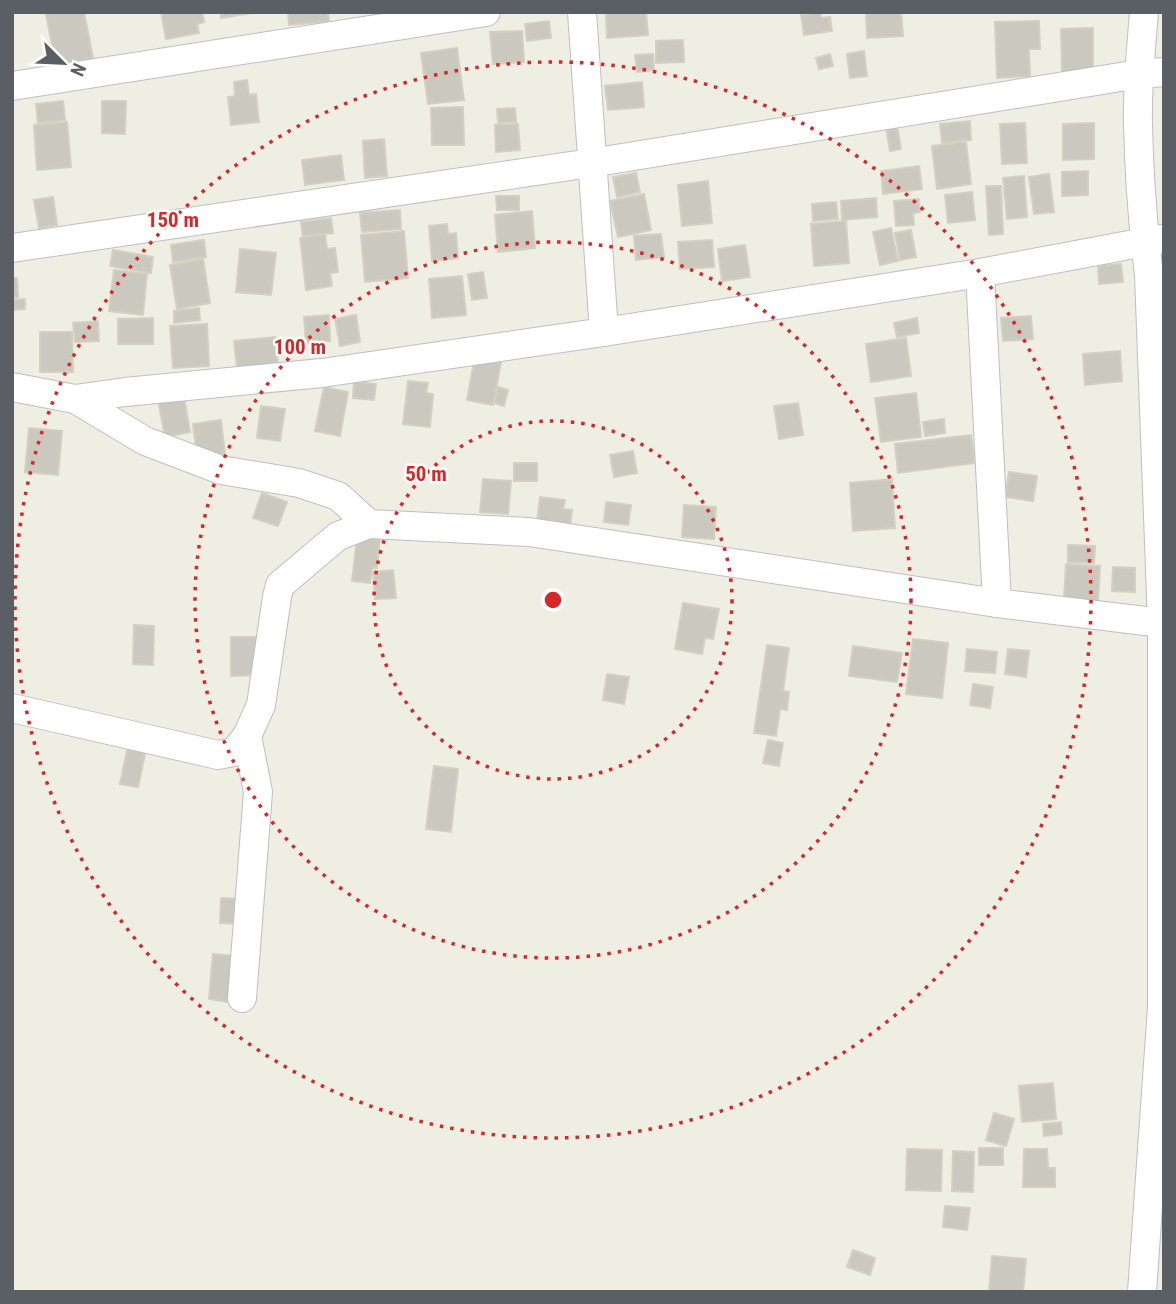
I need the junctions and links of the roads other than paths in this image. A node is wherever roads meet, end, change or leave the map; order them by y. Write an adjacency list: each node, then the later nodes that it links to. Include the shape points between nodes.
1 (486, 12): 5 (street)
2 (582, 12): 6 (street)
3 (1144, 12): 4 (street)
4 (1152, 73): 6 (street); 7 (street, via 1138,124)
5 (12, 86)
6 (591, 163): 8 (street); 10 (street)
7 (1154, 240): 9 (street); 15 (street, via 1149,275)
8 (12, 248)
9 (979, 273): 10 (street); 14 (street)
10 (604, 332): 12 (street, via 322,373)
11 (12, 387): 12 (street)
12 (75, 399): 13 (street, via 145,442 221,470 299,483 338,496)
13 (369, 524): 14 (street, via 529,532); 17 (street, via 338,536 281,585 261,705)
14 (997, 603): 15 (street)
15 (1162, 623): 19 (street, via 1162,1007)
16 (12, 708): 17 (street, via 218,755 234,752)
17 (247, 736): 18 (street, via 258,792)
18 (242, 998)
19 (1142, 1292)

